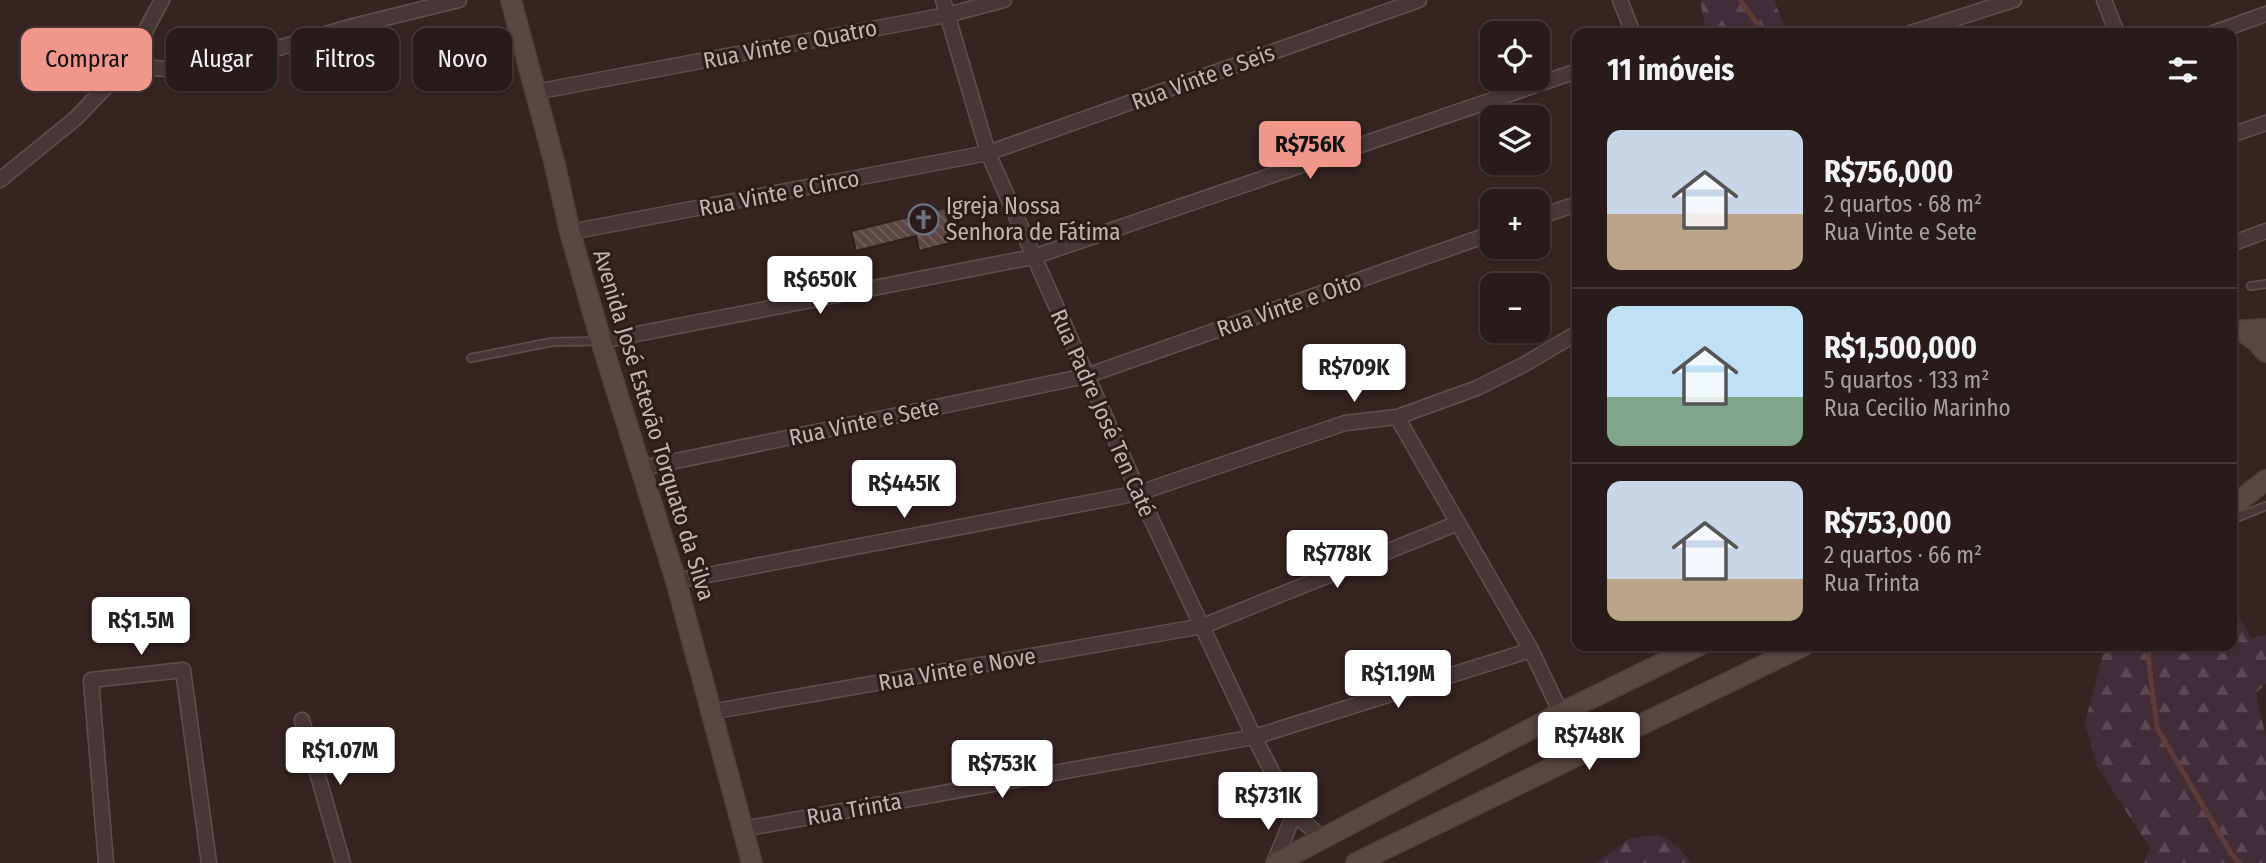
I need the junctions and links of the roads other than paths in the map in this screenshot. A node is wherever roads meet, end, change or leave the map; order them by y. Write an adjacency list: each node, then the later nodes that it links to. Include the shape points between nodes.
1 (162, 0): 12 (street)
2 (459, 0): 17 (street, via 261,53 174,70)
3 (511, 0): 20 (main road, Avenida José Estevão Torquato da Silva)
4 (943, 0): 10 (street, Rua Padre José Ten Caté)
5 (1004, 0): 10 (street, Rua Vinte e Quatro)
6 (1419, 0): 23 (street, Rua Vinte e Seis)
7 (1620, 0): 13 (street)
8 (2014, 0): 14 (street)
9 (2104, 0): 15 (street)
10 (947, 15): 20 (street, Rua Vinte e Quatro); 23 (street, Rua Padre José Ten Caté)
11 (2266, 15): 16 (street)
12 (147, 28)
13 (1631, 28)
14 (1926, 28)
15 (2115, 28)
16 (2228, 28)
17 (152, 68)
18 (1572, 73): 31 (street)
19 (102, 91): 24 (street)
20 (535, 92): 28 (main road, Avenida José Estevão Torquato da Silva)
21 (2266, 123): 22 (street)
22 (2237, 133)
23 (988, 153): 28 (street, Rua Vinte e Cinco); 31 (street, Rua Padre José Ten Caté)
24 (0, 180)
25 (1572, 206): 26 (street)
26 (1550, 214)
27 (2266, 231): 30 (street)
28 (570, 232): 38 (main road, Avenida José Estevão Torquato da Silva)
29 (1480, 238): 41 (street, Rua Vinte e Oito)
30 (2237, 242)
31 (1033, 257): 38 (street); 41 (street, Rua Padre José Ten Caté)
32 (2266, 284): 33 (lane)
33 (2251, 286)
34 (2266, 329): 35 (main road)
35 (2237, 331)
36 (2237, 332): 39 (main road)
37 (1572, 336): 42 (street, via 1477,388)
38 (601, 341): 40 (lane, via 552,342); 43 (main road, Avenida José Estevão Torquato da Silva)
39 (2266, 352)
40 (471, 358)
41 (1086, 376): 43 (street, Rua Vinte e Sete); 45 (street, Rua Padre José Ten Caté)
42 (1397, 416): 45 (street, via 1345,423); 49 (street)
43 (642, 468): 50 (main road, Avenida José Estevão Torquato da Silva)
44 (2266, 480): 46 (main road)
45 (1139, 493): 50 (street); 51 (street, Rua Padre José Ten Caté)
46 (2237, 502)
47 (2266, 506): 48 (lane)
48 (2237, 518)
49 (1458, 523): 51 (street); 52 (street)
50 (676, 581): 55 (main road, Avenida José Estevão Torquato da Silva)
51 (1203, 626): 55 (street, Rua Vinte e Nove); 58 (street, Rua Padre José Ten Caté)
52 (1531, 650): 56 (street); 58 (street, Rua Trinta)
53 (1688, 651): 56 (main road)
54 (1793, 651): 67 (main road)
55 (710, 712): 60 (main road, Avenida José Estevão Torquato da Silva)
56 (1561, 713): 61 (main road)
57 (302, 720): 64 (street)
58 (1254, 737): 59 (street, Rua Padre José Ten Caté); 60 (street, Rua Trinta)
59 (1294, 814): 61 (street); 66 (street)
60 (743, 829): 65 (main road, Avenida José Estevão Torquato da Silva)
61 (1323, 838): 66 (main road)
62 (106, 863): 63 (street, via 91,680 183,670)
63 (209, 863)
64 (344, 863)
65 (752, 863)
66 (1275, 863)
67 (1356, 863)

